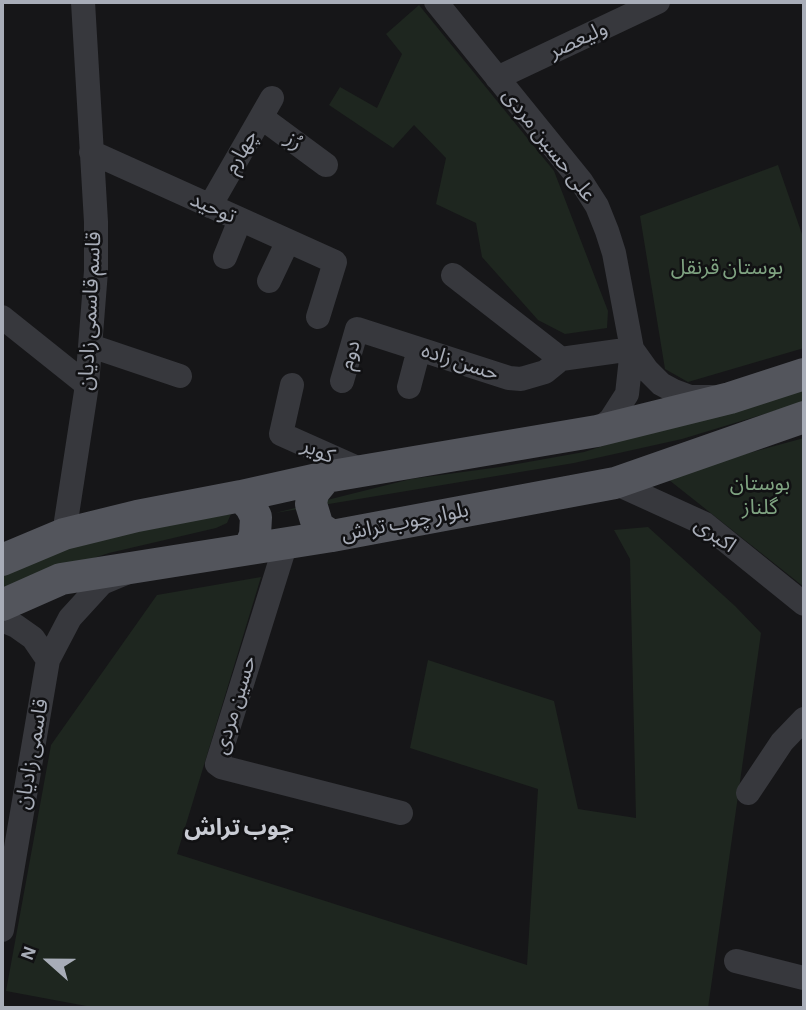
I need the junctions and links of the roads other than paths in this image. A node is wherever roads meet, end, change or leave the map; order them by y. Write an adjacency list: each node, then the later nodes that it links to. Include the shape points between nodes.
1 (83, 2): 6 (street, قاسم قاسمی زادیان)
2 (436, 2): 4 (street, علی حسین مردی)
3 (658, 2): 4 (street, ولیعصر)
4 (498, 78): 19 (street, علی حسین مردی, via 597,206 614,253)
5 (267, 108): 7 (street, رُز); 8 (street, چهارم)
6 (91, 152): 8 (street, توحید); 17 (street, قاسم قاسمی زادیان, via 97,250)
7 (326, 165)
8 (209, 206): 9 (street, توحید)
9 (240, 220): 10 (street, توحید); 11 (street)
10 (288, 241): 13 (street); 15 (street, توحید, via 335,262)
11 (225, 257)
12 (453, 275): 20 (street)
13 (270, 281)
14 (2, 317): 24 (street)
15 (318, 317)
16 (357, 329): 18 (street, حسن زاده); 23 (street, دوم)
17 (90, 346): 22 (street); 24 (street, قاسم قاسمی زادیان)
18 (419, 349): 20 (street, حسن زاده, via 521,379 545,372); 26 (street)
19 (632, 349): 20 (street, حسن زاده); 27 (street, علی حسین مردی, via 654,379 674,391 690,397); 29 (street, علی حسین مردی, via 626,394)
20 (561, 359)
21 (804, 373): 27 (main road)
22 (180, 376)
23 (342, 382)
24 (87, 385): 34 (street, قاسم قاسمی زادیان)
25 (292, 385): 30 (street, کویر, via 281,434)
26 (409, 387)
27 (730, 398): 29 (main road)
28 (804, 417): 32 (main road, بلوار چوب‌ تراش)
29 (597, 431): 30 (main road)
30 (364, 471): 31 (main road)
31 (326, 477): 33 (main road); 35 (main road, via 313,492 311,504 318,527)
32 (615, 483): 35 (main road, بلوار چوب‌ تراش); 40 (street, اکبری, via 705,524)
33 (241, 496): 34 (main road); 37 (main road, via 256,517)
34 (64, 534): 38 (main road)
35 (332, 536): 36 (main road, بلوار چوب‌ تراش)
36 (286, 543): 37 (main road, بلوار چوب‌ تراش); 46 (street, حسین مردی, via 217,764)
37 (249, 549): 39 (main road, بلوار چوب‌ تراش)
38 (2, 560)
39 (139, 568): 41 (main road, بلوار چوب‌ تراش, via 61,579); 43 (street, قاسمی زادیان, via 102,583 70,618)
40 (804, 604)
41 (2, 605)
42 (2, 620): 43 (street, via 33,638)
43 (48, 660): 47 (street, قاسمی زادیان)
44 (804, 719): 45 (street, via 782,741)
45 (748, 793)
46 (401, 813)
47 (2, 930)
48 (736, 961): 49 (street)
49 (804, 978)

